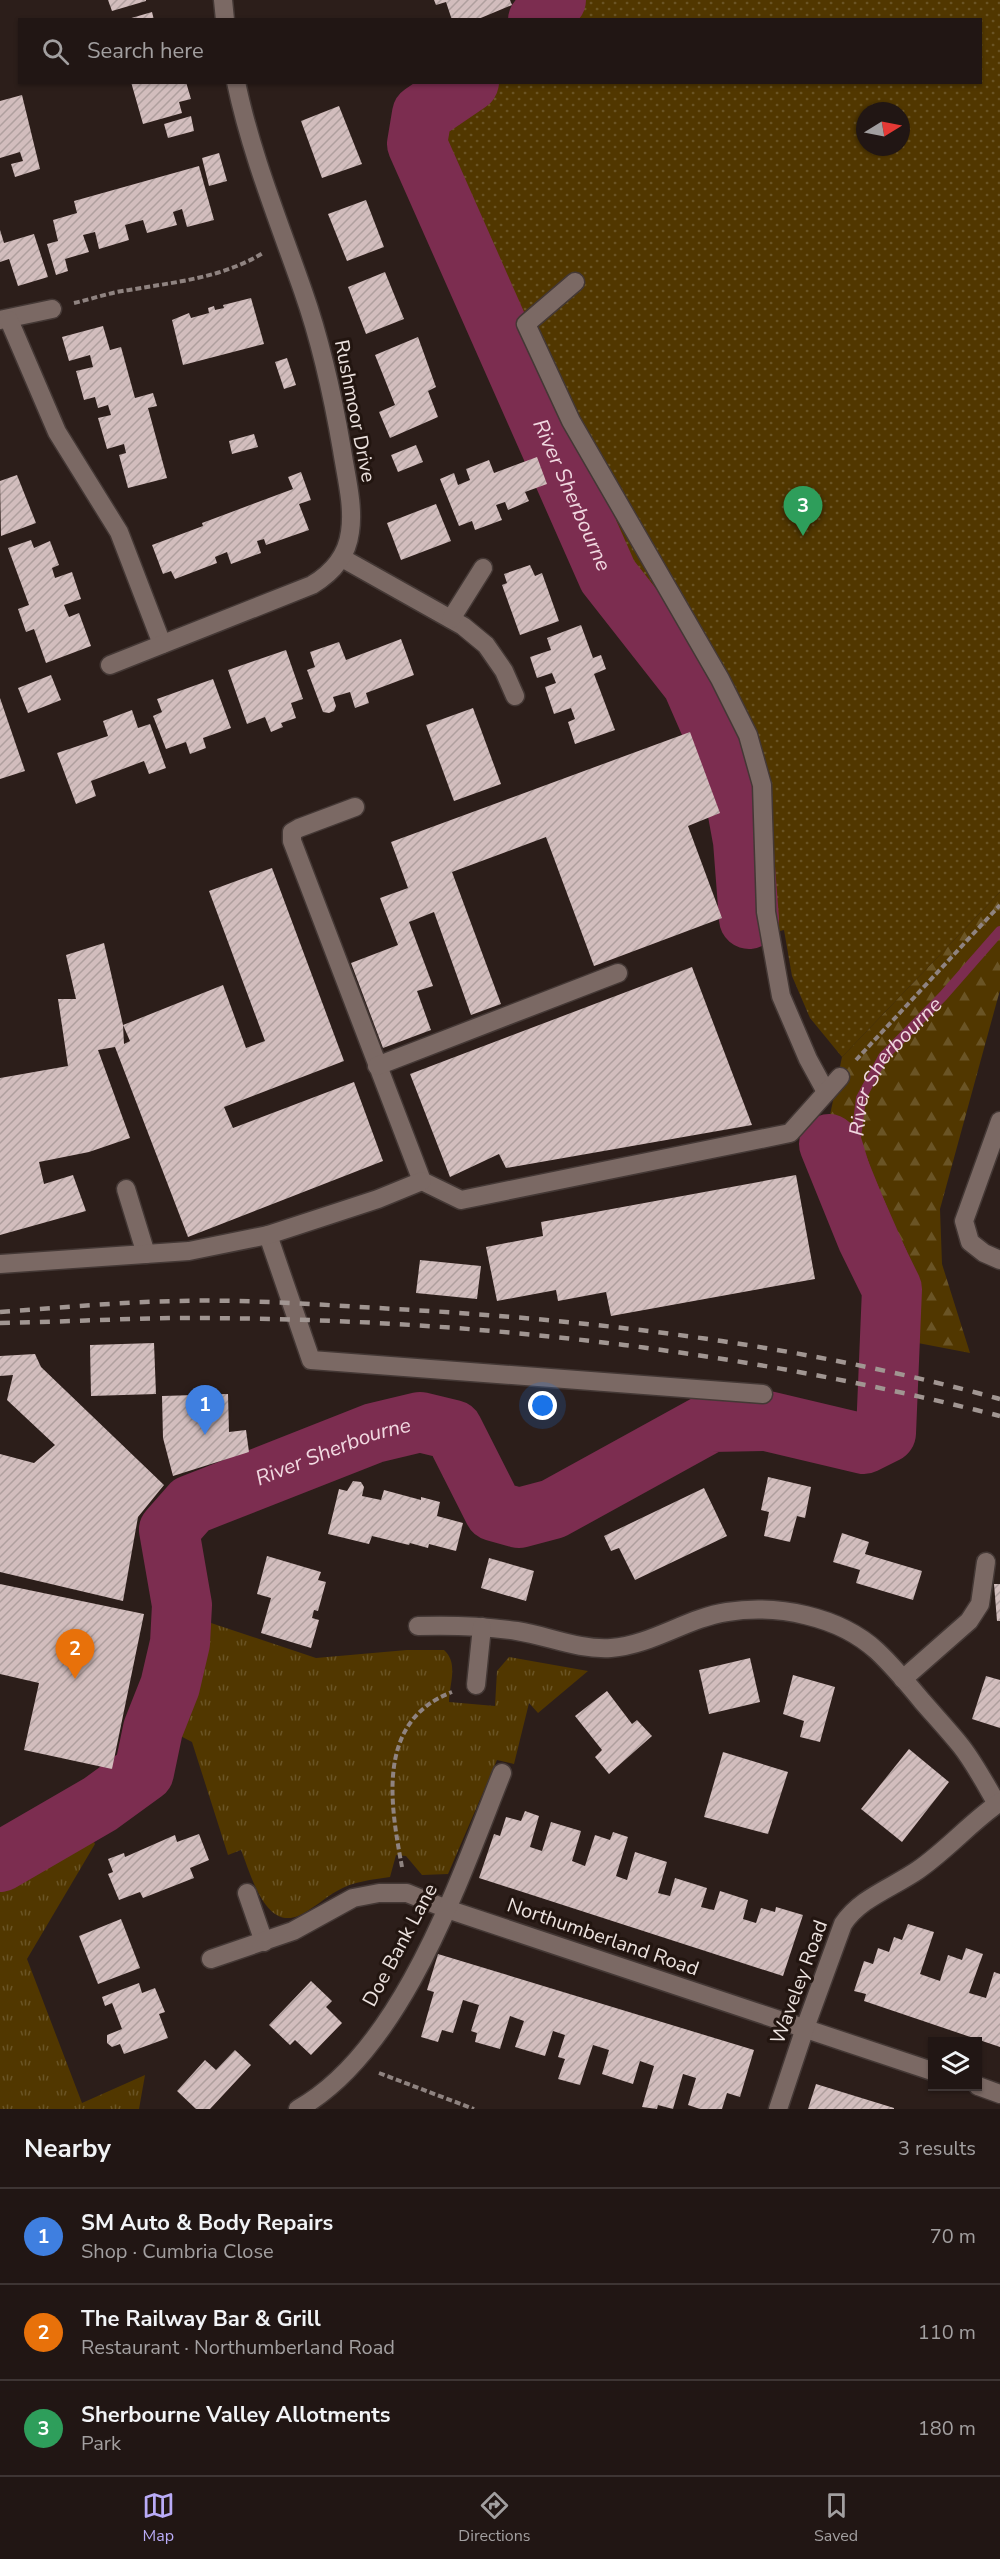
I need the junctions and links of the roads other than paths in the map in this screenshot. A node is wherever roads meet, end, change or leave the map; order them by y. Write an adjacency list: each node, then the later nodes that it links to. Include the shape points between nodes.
1 (223, 0): 2 (street)
2 (225, 18)
3 (237, 84): 7 (street, Rushmoor Drive, via 255,156 317,334 337,420 351,531)
4 (575, 282): 17 (street, via 526,324 571,421 720,679 748,735 762,785 766,912 781,996)
5 (51, 309): 6 (street)
6 (4, 320): 10 (street, via 57,432 119,532)
7 (342, 558): 9 (street); 10 (street, Rushmoor Drive, via 326,577 312,585)
8 (483, 568): 9 (street)
9 (451, 619): 12 (street, via 486,645 504,670)
10 (162, 644): 11 (street, Rushmoor Drive)
11 (110, 665)
12 (515, 696)
13 (355, 807): 15 (street, via 299,828 292,832 292,841)
14 (618, 973): 15 (street)
15 (377, 1066): 19 (street)
16 (840, 1077): 17 (street)
17 (826, 1092): 19 (street, via 790,1134 461,1200)
18 (1000, 1121): 23 (street, via 964,1221 970,1242)
19 (422, 1181): 21 (street)
20 (126, 1189): 22 (street)
21 (268, 1235): 22 (street, via 189,1251); 25 (street, via 311,1360)
22 (146, 1254): 24 (street)
23 (1000, 1260)
24 (0, 1264)
25 (763, 1394)
26 (986, 1562): 29 (street, via 980,1604 969,1621)
27 (418, 1626): 28 (street)
28 (482, 1627): 29 (street, via 519,1631 579,1647 610,1648 641,1642 726,1612 758,1609 797,1614 847,1631 875,1650); 30 (street)
29 (903, 1679): 32 (street, via 962,1748)
30 (476, 1685)
31 (502, 1773): 34 (street, Doe Bank Lane)
32 (999, 1803): 37 (street, Waveley Road, via 919,1870 850,1913)
33 (247, 1893): 35 (street)
34 (447, 1909): 35 (street, Northumberland Road, via 407,1893 379,1893 354,1898); 37 (street, Northumberland Road); 41 (street, Doe Bank Lane, via 395,2010 335,2083)
35 (264, 1942): 36 (street, Northumberland Road)
36 (211, 1959)
37 (805, 2028): 38 (street, Northumberland Road); 42 (street, Waveley Road)
38 (928, 2069)
39 (982, 2087): 40 (street)
40 (1000, 2094)
41 (299, 2109)
42 (778, 2109)

